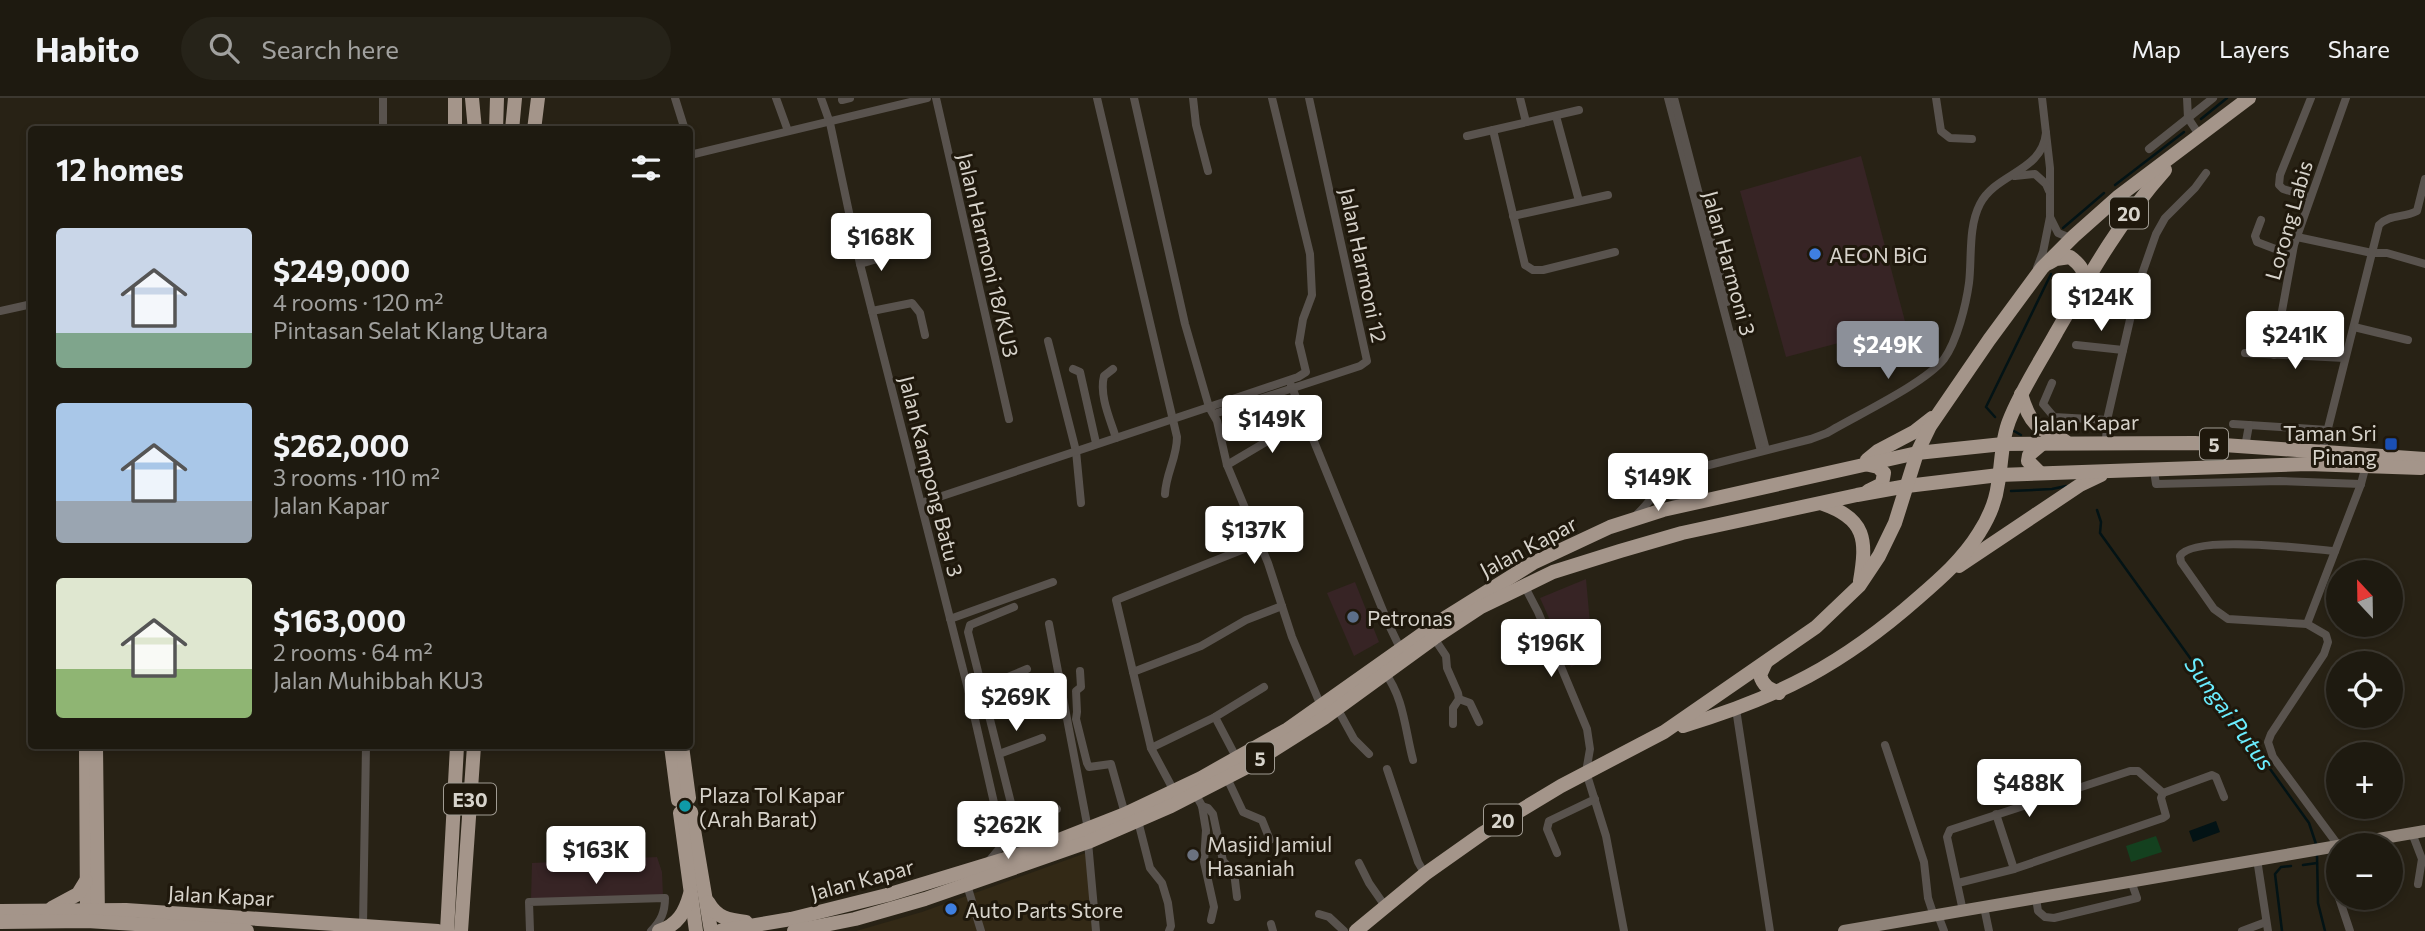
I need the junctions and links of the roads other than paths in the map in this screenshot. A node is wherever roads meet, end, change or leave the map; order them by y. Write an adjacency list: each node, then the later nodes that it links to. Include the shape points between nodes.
1 (383, 98): 32 (street)
2 (455, 98): 33 (highway)
3 (472, 98): 34 (highway)
4 (497, 98): 35 (highway)
5 (515, 98): 36 (highway)
6 (538, 98): 37 (highway)
7 (675, 98): 38 (street)
8 (776, 98): 40 (street)
9 (821, 98): 31 (street, Jalan Kampong Batu 3)
10 (927, 98): 31 (street)
11 (936, 98): 91 (street, Jalan Harmoni 18/KU3)
12 (1097, 98): 92 (street)
13 (1134, 98): 89 (street, via 1185,324)
14 (1193, 98): 49 (street)
15 (1272, 98): 87 (street, via 1310,254 1312,295 1299,343 1306,372)
16 (1309, 98): 87 (street, Jalan Harmoni 12, via 1367,361)
17 (1520, 98): 30 (street)
18 (1668, 98): 45 (street, Jalan Harmoni 3)
19 (1674, 98): 45 (street, Jalan Harmoni 3)
20 (1937, 98): 44 (street, via 1941,131 1950,138)
21 (2042, 98): 41 (street)
22 (2187, 98): 29 (street)
23 (2213, 98): 29 (street)
24 (2249, 98): 43 (highway, 20)
25 (2311, 98): 55 (street, via 2279,185)
26 (2346, 98): 55 (street, Lorong Labis)
27 (1579, 110): 28 (street)
28 (1556, 116): 30 (street); 56 (street)
29 (2188, 118): 43 (street); 47 (street)
30 (1526, 122): 39 (street)
31 (830, 123): 40 (street); 67 (street, Jalan Kampong Batu 3)
32 (383, 126)
33 (455, 126)
34 (475, 126)
35 (496, 126)
36 (512, 126)
37 (534, 126)
38 (684, 126)
39 (1493, 130): 42 (street); 57 (street)
40 (788, 131): 48 (street)
41 (2046, 133): 51 (street, via 2036,158); 54 (street)
42 (1467, 136)
43 (2200, 136): 46 (highway, 20)
44 (1972, 139)
45 (1683, 144): 98 (street, Jalan Harmoni 3)
46 (2185, 148): 60 (highway, 20); 62 (highway, 20, via 2140,198)
47 (2149, 149)
48 (693, 151)
49 (1208, 171)
50 (2206, 173): 80 (street, via 2160,224)
51 (2006, 179): 54 (street, via 2035,174); 105 (street, via 1979,206 1966,300 1946,356 1923,377 1827,433)
52 (2425, 179): 65 (street, via 2417,211 2385,219)
53 (1608, 195): 56 (street)
54 (2051, 197): 58 (street)
55 (2310, 197): 61 (street, Lorong Labis)
56 (1579, 201): 57 (street)
57 (1513, 216): 64 (street, via 1525,265 1533,270)
58 (2050, 218): 60 (street, via 2058,233 2068,237); 70 (street)
59 (2261, 220): 66 (street, via 2257,242)
60 (2077, 233): 62 (highway, via 2076,248 2084,257 2098,256); 69 (highway, 20)
61 (2297, 237): 65 (street); 66 (street, Lorong Labis)
62 (2108, 247): 71 (highway, 20)
63 (891, 250): 67 (street)
64 (1615, 252)
65 (2372, 253): 68 (street); 75 (street)
66 (2291, 255): 82 (street, Lorong Labis)
67 (860, 264): 74 (street, Jalan Kampong Batu 3)
68 (2425, 264)
69 (2042, 268): 70 (highway, 20); 71 (highway, via 2070,257 2082,268)
70 (2030, 284): 90 (highway, 20)
71 (2083, 285): 88 (highway, 20)
72 (28, 305): 73 (street)
73 (0, 311)
74 (872, 311): 76 (street, via 912,303 920,313); 127 (street, Jalan Kampong Batu 3)
75 (2354, 327): 77 (street); 83 (street)
76 (925, 335)
77 (2408, 340)
78 (1048, 341): 107 (street)
79 (2076, 345): 80 (street)
80 (2123, 350): 93 (street)
81 (2245, 353): 82 (street)
82 (2273, 355): 83 (street)
83 (2346, 358): 97 (street)
84 (1073, 369): 101 (street, via 1080,372)
85 (1113, 369): 99 (street, via 1102,382)
86 (2052, 383): 93 (street, via 2043,404 2054,416)
87 (1291, 384): 89 (street); 96 (street)
88 (2021, 394): 102 (highway, via 2036,426); 103 (highway, 20)
89 (1212, 411): 92 (street); 114 (street)
90 (1939, 412): 110 (highway, 20); 113 (highway)
91 (1009, 419)
92 (1173, 419): 99 (street); 124 (street, via 1177,449)
93 (2107, 420): 100 (street)
94 (2233, 424): 95 (street)
95 (2249, 425): 97 (street); 106 (street)
96 (1306, 426): 114 (street, via 1271,439); 143 (street)
97 (2328, 430): 109 (street)
98 (1760, 435): 105 (street); 108 (street, Jalan Harmoni 3); 111 (street)
99 (1116, 438): 101 (street)
100 (2106, 442): 102 (highway, Jalan Kapar / 5); 106 (highway, Jalan Kapar / 5)
101 (1097, 443): 107 (street)
102 (2069, 443): 104 (highway, Jalan Kapar / 5)
103 (2003, 444): 104 (highway, Jalan Kapar / 5); 110 (highway, Jalan Kapar / 5); 120 (highway, 20)
104 (2042, 444): 118 (highway, via 2028,461)
105 (1781, 446): 108 (street)
106 (2245, 446): 109 (highway, Jalan Kapar / 5)
107 (1076, 451): 127 (street); 128 (street)
108 (1764, 451): 111 (street)
109 (2322, 452): 112 (highway, Jalan Kapar / 5)
110 (1917, 453): 113 (highway, Jalan Kapar / 5); 123 (highway, 20)
111 (1745, 456): 121 (street, via 1678,473)
112 (2425, 459)
113 (1864, 463): 125 (highway, via 1878,467 1884,478 1882,484); 126 (highway, Jalan Kapar / 5)
114 (1227, 465): 131 (street)
115 (2366, 465): 116 (highway, Jalan Kapar / 5); 117 (highway, Jalan Kapar / 5); 122 (street)
116 (2425, 468)
117 (2154, 471): 119 (highway, Jalan Kapar / 5); 122 (street, via 2156,484)
118 (2040, 473): 119 (highway, Jalan Kapar / 5); 120 (highway, Jalan Kapar / 5)
119 (2105, 473): 133 (highway)
120 (1999, 475): 123 (highway, Jalan Kapar / 5); 133 (highway, 20, via 1980,532)
121 (1662, 484): 126 (street, via 1676,498); 130 (street)
122 (2361, 484): 132 (street)
123 (1907, 486): 125 (highway, Jalan Kapar / 5); 136 (highway, 20, via 1895,523)
124 (1165, 494)
125 (1857, 495): 129 (highway, Jalan Kapar / 5)
126 (1709, 499): 130 (highway, Jalan Kapar / 5)
127 (921, 503): 139 (street, Jalan Kampong Batu 3)
128 (1081, 503)
129 (1821, 503): 135 (highway, Jalan Kapar / 5, via 1682,533); 136 (highway, via 1843,511 1857,526 1864,548)
130 (1630, 519): 143 (highway, Jalan Kapar / 5, via 1533,563)
131 (1259, 543): 137 (street); 147 (street, via 1116,600)
132 (2335, 551): 141 (street); 141 (street, via 2221,544 2186,549 2180,556 2214,609 2228,619)
133 (1944, 576): 151 (highway, 20, via 1855,648)
134 (1053, 582): 139 (street)
135 (1524, 585): 142 (highway, Jalan Kapar / 5); 176 (street, via 1584,721 1590,749)
136 (1859, 586): 144 (highway, 20, via 1816,627)
137 (1282, 606): 147 (street, via 1201,646); 154 (street)
138 (1014, 607): 149 (street, via 968,628)
139 (950, 619): 152 (street, Jalan Kampong Batu 3)
140 (1049, 624): 189 (street)
141 (2307, 624): 188 (street, via 2326,635 2328,642 2268,742 2273,757)
142 (1434, 638): 148 (highway, Jalan Kapar / 5); 153 (street, via 1446,656)
143 (1400, 648): 154 (highway, Jalan Kapar / 5)
144 (1766, 662): 151 (highway, via 1762,682); 160 (highway, 20)
145 (1027, 669): 149 (street)
146 (1080, 671): 186 (street, via 1076,719 1087,763 1089,767 1111,764)
147 (1133, 672): 163 (street)
148 (1385, 673): 155 (highway, Jalan Kapar / 5); 174 (street, via 1402,707)
149 (983, 687): 152 (street); 171 (street)
150 (1264, 687): 157 (street)
151 (1779, 692): 156 (highway, 20)
152 (969, 693): 190 (street, Jalan Kampong Batu 3)
153 (1459, 699): 158 (street, via 1470,703); 159 (street, via 1453,708)
154 (1321, 706): 173 (highway, Jalan Kapar / 5)
155 (1337, 708): 172 (street, via 1354,739); 177 (highway, Jalan Kapar / 5)
156 (1736, 709): 160 (highway, 20); 243 (street)
157 (1215, 717): 163 (street); 173 (street)
158 (1479, 722)
159 (1453, 724)
160 (1664, 732): 176 (highway, 20)
161 (1042, 738): 171 (street)
162 (1885, 745): 217 (street, via 1924,862 1928,898)
163 (1151, 748): 178 (street)
164 (86, 749): 202 (highway)
165 (96, 749): 202 (highway)
166 (366, 749): 222 (street)
167 (457, 749): 194 (highway, E30)
168 (475, 749): 194 (highway, E30)
169 (672, 749): 183 (highway)
170 (682, 749): 183 (highway)
171 (999, 754): 184 (street, via 1014,816 1021,820)
172 (1369, 754)
173 (1236, 757): 178 (highway, Jalan Kapar / 5)
174 (1413, 760)
175 (1387, 769): 200 (street)
176 (1587, 772): 181 (street); 200 (highway, 20, via 1492,827)
177 (1227, 778): 182 (highway, Jalan Kapar / 5); 191 (street, via 1243,812 1262,820)
178 (1174, 791): 186 (highway, Jalan Kapar / 5)
179 (2163, 793): 180 (street, via 2212,775); 185 (street, via 2138,771 2130,771); 199 (street, via 2163,818)
180 (2224, 797)
181 (1595, 799): 195 (street, via 1549,821 1547,829); 242 (street, via 1610,852)
182 (1199, 800): 186 (highway, Jalan Kapar / 5); 207 (street, via 1213,814 1223,861 1234,872); 219 (street, via 1206,830 1204,862 1214,907)
183 (684, 806): 206 (highway)
184 (1057, 809)
185 (1996, 814): 199 (street); 203 (street, via 1947,834)
186 (1132, 817): 189 (highway, Jalan Kapar / 5); 239 (street, via 1150,868 1162,883)
187 (2418, 832): 204 (street, via 2422,859)
188 (2332, 833)
189 (1088, 836): 193 (highway, Jalan Kapar / 5); 205 (highway, Jalan Kapar / 5); 238 (street)
190 (1002, 838): 193 (street, via 1019,850); 198 (street)
191 (1269, 840)
192 (2326, 847): 196 (main road)
193 (1031, 851): 198 (highway, Jalan Kapar / 5)
194 (459, 852): 228 (highway, E30); 229 (highway, E30)
195 (1557, 853)
196 (2257, 859): 201 (main road); 224 (street)
197 (1359, 863): 209 (street)
198 (984, 867): 221 (highway, Jalan Kapar / 5)
199 (2014, 869): 203 (street)
200 (1425, 874): 209 (highway, 20)
201 (2131, 881): 208 (main road); 208 (street, via 2137,898 2053,918 2038,911)
202 (92, 882): 211 (highway); 214 (highway); 218 (highway)
203 (1958, 883): 215 (street)
204 (2418, 884)
205 (967, 885): 236 (highway, Jalan Kapar / 5, via 894,909); 237 (street)
206 (697, 890): 221 (highway, via 721,918); 232 (highway, via 679,920); 233 (highway); 234 (highway)
207 (1237, 897)
208 (2036, 898): 210 (main road)
209 (1385, 906): 241 (highway, 20)
210 (1984, 907): 215 (main road); 246 (street)
211 (126, 910): 218 (highway, Jalan Kapar); 222 (highway, Jalan Kapar)
212 (2343, 910): 248 (street)
213 (0, 911): 214 (highway, Jalan Kapar)
214 (45, 911): 218 (highway, Jalan Kapar)
215 (1963, 911): 217 (main road)
216 (1319, 914): 240 (street)
217 (1936, 915): 223 (main road); 245 (street)
218 (92, 916): 220 (highway, Jalan Kapar); 225 (highway, Jalan Kapar)
219 (1211, 920)
220 (0, 922)
221 (767, 924): 235 (highway, Jalan Kapar / 5)
222 (363, 925): 227 (highway, Jalan Kapar)
223 (1895, 927): 244 (main road)
224 (2267, 927): 247 (street)
225 (165, 928): 226 (highway, Jalan Kapar)
226 (247, 931)
227 (438, 931)
228 (447, 931)
229 (461, 931)
230 (530, 931): 231 (street, via 529,902 665,898 661,920)
231 (651, 931)
232 (659, 931)
233 (696, 931)
234 (710, 931)
235 (720, 931)
236 (794, 931)
237 (981, 931)
238 (1096, 931)
239 (1169, 931)
240 (1344, 931)
241 (1356, 931)
242 (1623, 931)
243 (1770, 931)
244 (1844, 931)
245 (1944, 931)
246 (1989, 931)
247 (2242, 931)
248 (2350, 931)

